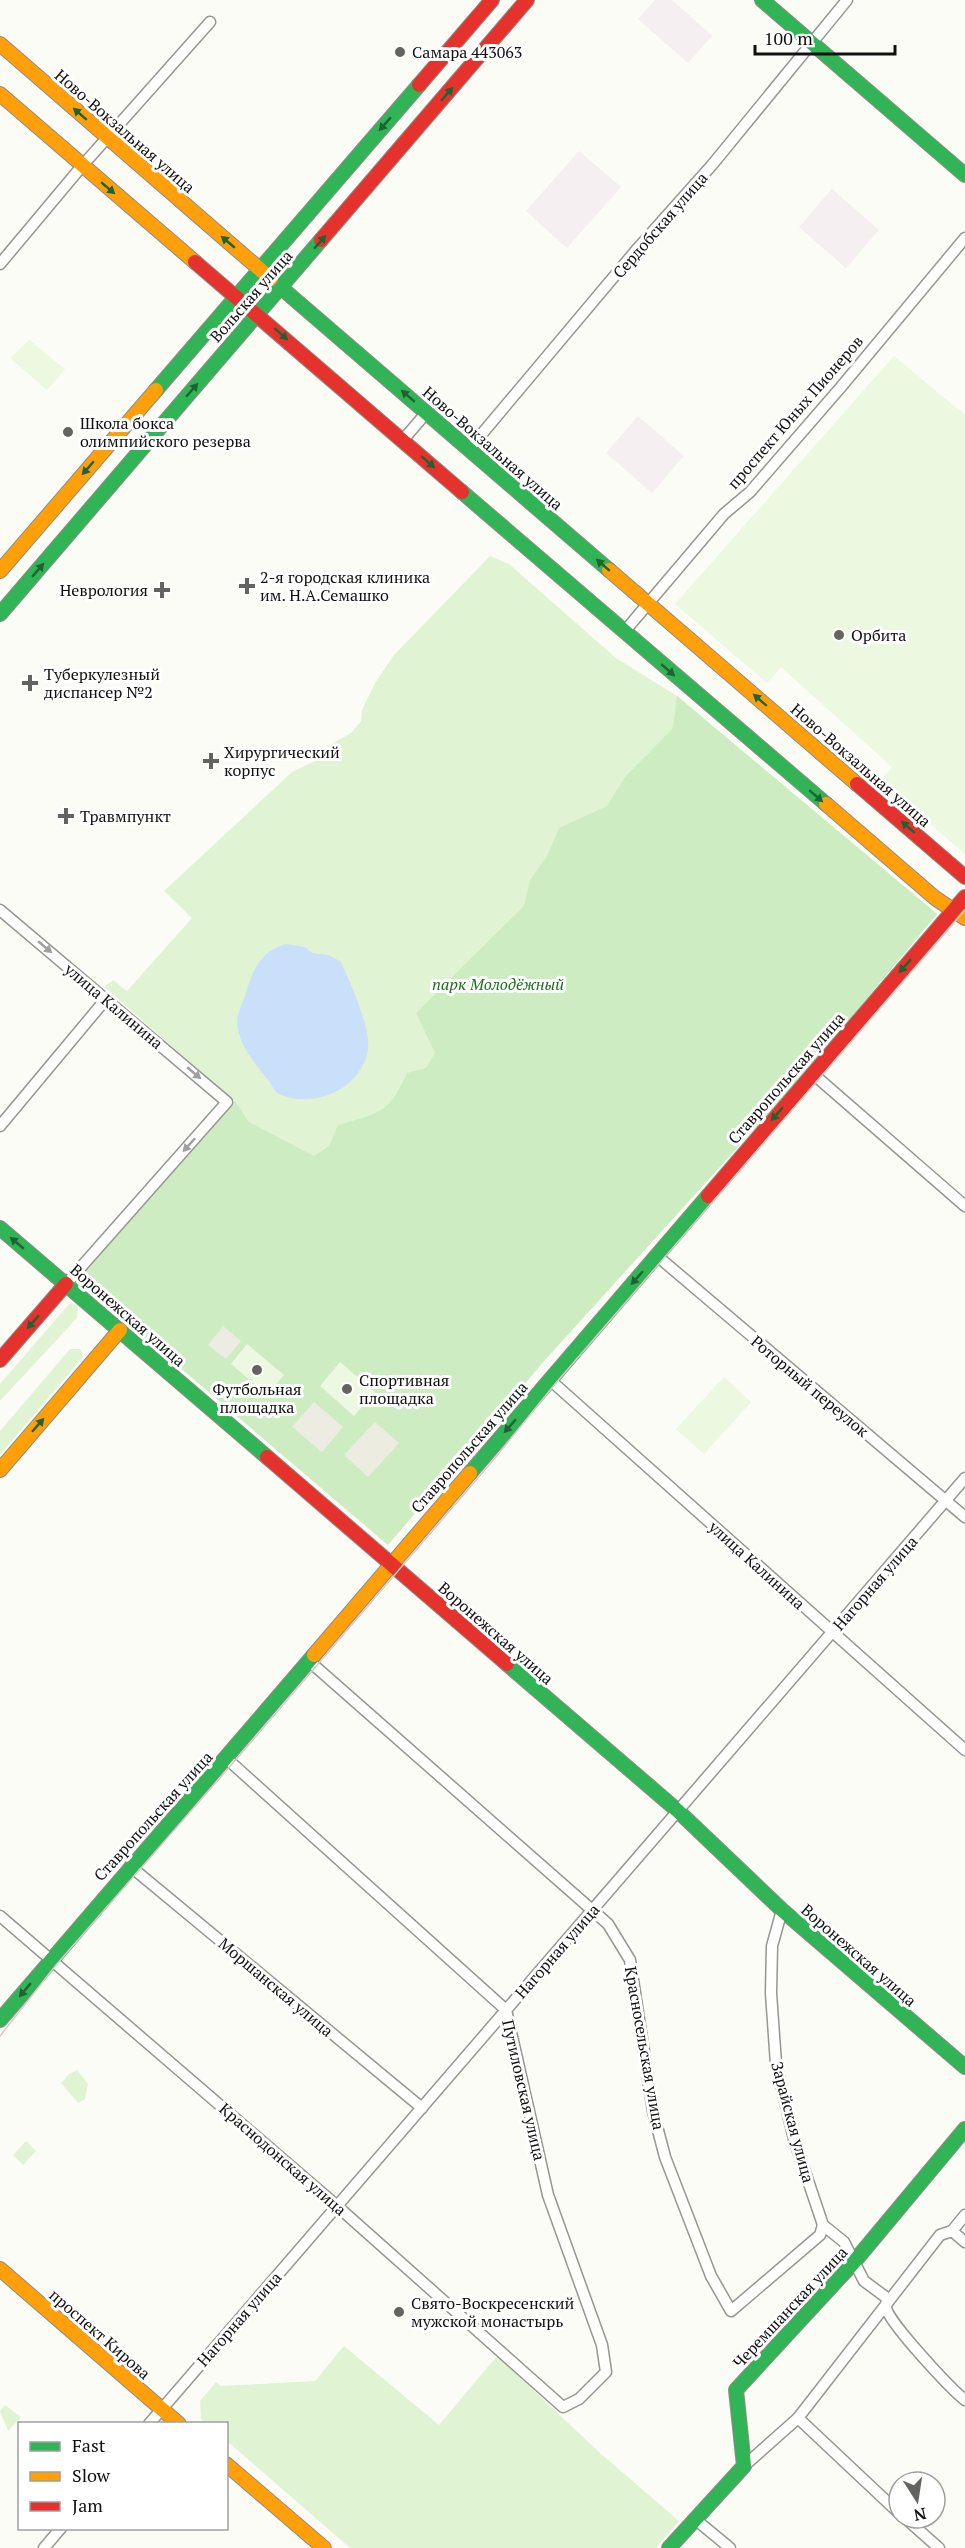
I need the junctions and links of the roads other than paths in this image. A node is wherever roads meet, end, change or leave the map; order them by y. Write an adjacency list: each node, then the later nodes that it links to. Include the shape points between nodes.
1 (492, 0): 14 (main road, Вольская улица, one-way to 14)
2 (527, 0): 15 (main road, Вольская улица, one-way to 2)
3 (762, 0): 6 (main road)
4 (848, 0): 6 (street, Сердобская улица)
5 (210, 22): 9 (street)
6 (811, 41): 11 (main road); 20 (street, Сердобская улица, via 712,165)
7 (0, 44): 9 (main road, Ново-Вокзальная улица, one-way to 7)
8 (0, 94): 10 (main road)
9 (107, 138): 10 (street); 14 (main road, Ново-Вокзальная улица, one-way to 9)
10 (82, 166): 13 (street); 16 (main road, one-way to 16)
11 (965, 175)
12 (965, 238): 22 (street, проспект Юных Пионеров, via 750,492 724,514)
13 (0, 264)
14 (260, 269): 15 (main road, Ново-Вокзальная улица); 16 (main road, Вольская улица)
15 (281, 286): 17 (main road, Вольская улица); 18 (main road, Ново-Вокзальная улица, one-way to 15)
16 (236, 297): 17 (main road); 21 (main road, Вольская улица, one-way to 21)
17 (258, 314): 19 (main road, one-way to 19); 23 (main road, Вольская улица, one-way to 17)
18 (427, 412): 19 (street); 20 (main road, Ново-Вокзальная улица)
19 (403, 440): 24 (main road, one-way to 24)
20 (470, 448): 22 (main road, Ново-Вокзальная улица, one-way to 20)
21 (0, 571)
22 (647, 603): 24 (street, проспект Юных Пионеров); 25 (main road, Ново-Вокзальная улица, one-way to 22)
23 (0, 614)
24 (624, 632): 28 (main road, one-way to 28, via 935,898)
25 (965, 877)
26 (965, 897): 28 (main road, Ставропольская улица)
27 (0, 910): 29 (street, улица Калинина, one-way to 29)
28 (959, 914): 30 (main road, Ставропольская улица, one-way to 30)
29 (106, 999): 31 (street); 35 (street, улица Калинина, one-way to 35, via 228,1102)
30 (812, 1073): 32 (street); 34 (main road, Ставропольская улица, one-way to 34)
31 (0, 1126)
32 (965, 1206)
33 (0, 1228): 35 (main road, Воронежская улица, one-way to 33)
34 (656, 1255): 38 (main road, Ставропольская улица, one-way to 38); 41 (street, Роторный переулок)
35 (66, 1284): 36 (main road, Воронежская улица); 37 (main road, one-way to 37)
36 (120, 1330): 39 (main road, one-way to 36); 43 (main road, Воронежская улица)
37 (0, 1360)
38 (549, 1379): 43 (main road, Ставропольская улица, one-way to 43); 44 (street, улица Калинина)
39 (0, 1470)
40 (965, 1478): 41 (street, Нагорная улица)
41 (945, 1501): 42 (street, Роторный переулок); 44 (street, Нагорная улица)
42 (965, 1517)
43 (391, 1564): 45 (main road, Ставропольская улица); 48 (main road, Воронежская улица)
44 (832, 1633): 46 (street, улица Калинина); 48 (street, Нагорная улица)
45 (309, 1661): 47 (main road, Ставропольская улица); 51 (street, Красносельская улица)
46 (965, 1750)
47 (226, 1758): 49 (main road, Ставропольская улица); 54 (street, Путиловская улица)
48 (678, 1811): 50 (main road, Воронежская улица); 51 (street, Нагорная улица)
49 (130, 1866): 53 (main road, Ставропольская улица); 57 (street, Моршанская улица)
50 (782, 1910): 56 (main road, Воронежская улица); 61 (street, Зарайская улица, via 772,1946 776,2064 794,2139)
51 (591, 1911): 54 (street, Нагорная улица); 61 (street, Красносельская улица, via 608,1924 630,1960 653,2111 665,2157 711,2276 731,2311 820,2235)
52 (0, 1916): 53 (street, Краснодонская улица)
53 (50, 1960): 55 (main road, Ставропольская улица, one-way to 55); 59 (street, Краснодонская улица)
54 (506, 2010): 57 (street, Нагорная улица); 68 (street, Путиловская улица, via 548,2195 606,2372 579,2399)
55 (0, 2020)
56 (965, 2067)
57 (422, 2108): 59 (street, Нагорная улица)
58 (965, 2129): 64 (main road, Черемшанская улица)
59 (338, 2206): 68 (street, Краснодонская улица); 69 (street, Нагорная улица)
60 (965, 2215): 62 (street)
61 (823, 2225): 64 (street, Зарайская улица, via 844,2242)
62 (952, 2231): 63 (street); 66 (street, via 940,2235)
63 (965, 2242)
64 (854, 2262): 66 (street, Зарайская улица, via 864,2280 887,2298); 74 (main road, Черемшанская улица, via 736,2390)
65 (0, 2269): 69 (main road, проспект Кирова)
66 (886, 2308): 67 (street, via 953,2391); 70 (street)
67 (965, 2400)
68 (563, 2407)
69 (162, 2409): 71 (street, Нагорная улица); 72 (main road, проспект Кирова)
70 (798, 2418): 74 (street); 75 (street)
71 (151, 2422)
72 (177, 2422)
73 (228, 2466): 80 (main road)
74 (744, 2466): 76 (main road)
75 (887, 2502)
76 (695, 2519): 81 (main road); 82 (street)
77 (60, 2530): 79 (street)
78 (919, 2530): 83 (street)
79 (44, 2548)
80 (324, 2548)
81 (669, 2548)
82 (730, 2548)
83 (939, 2548)

